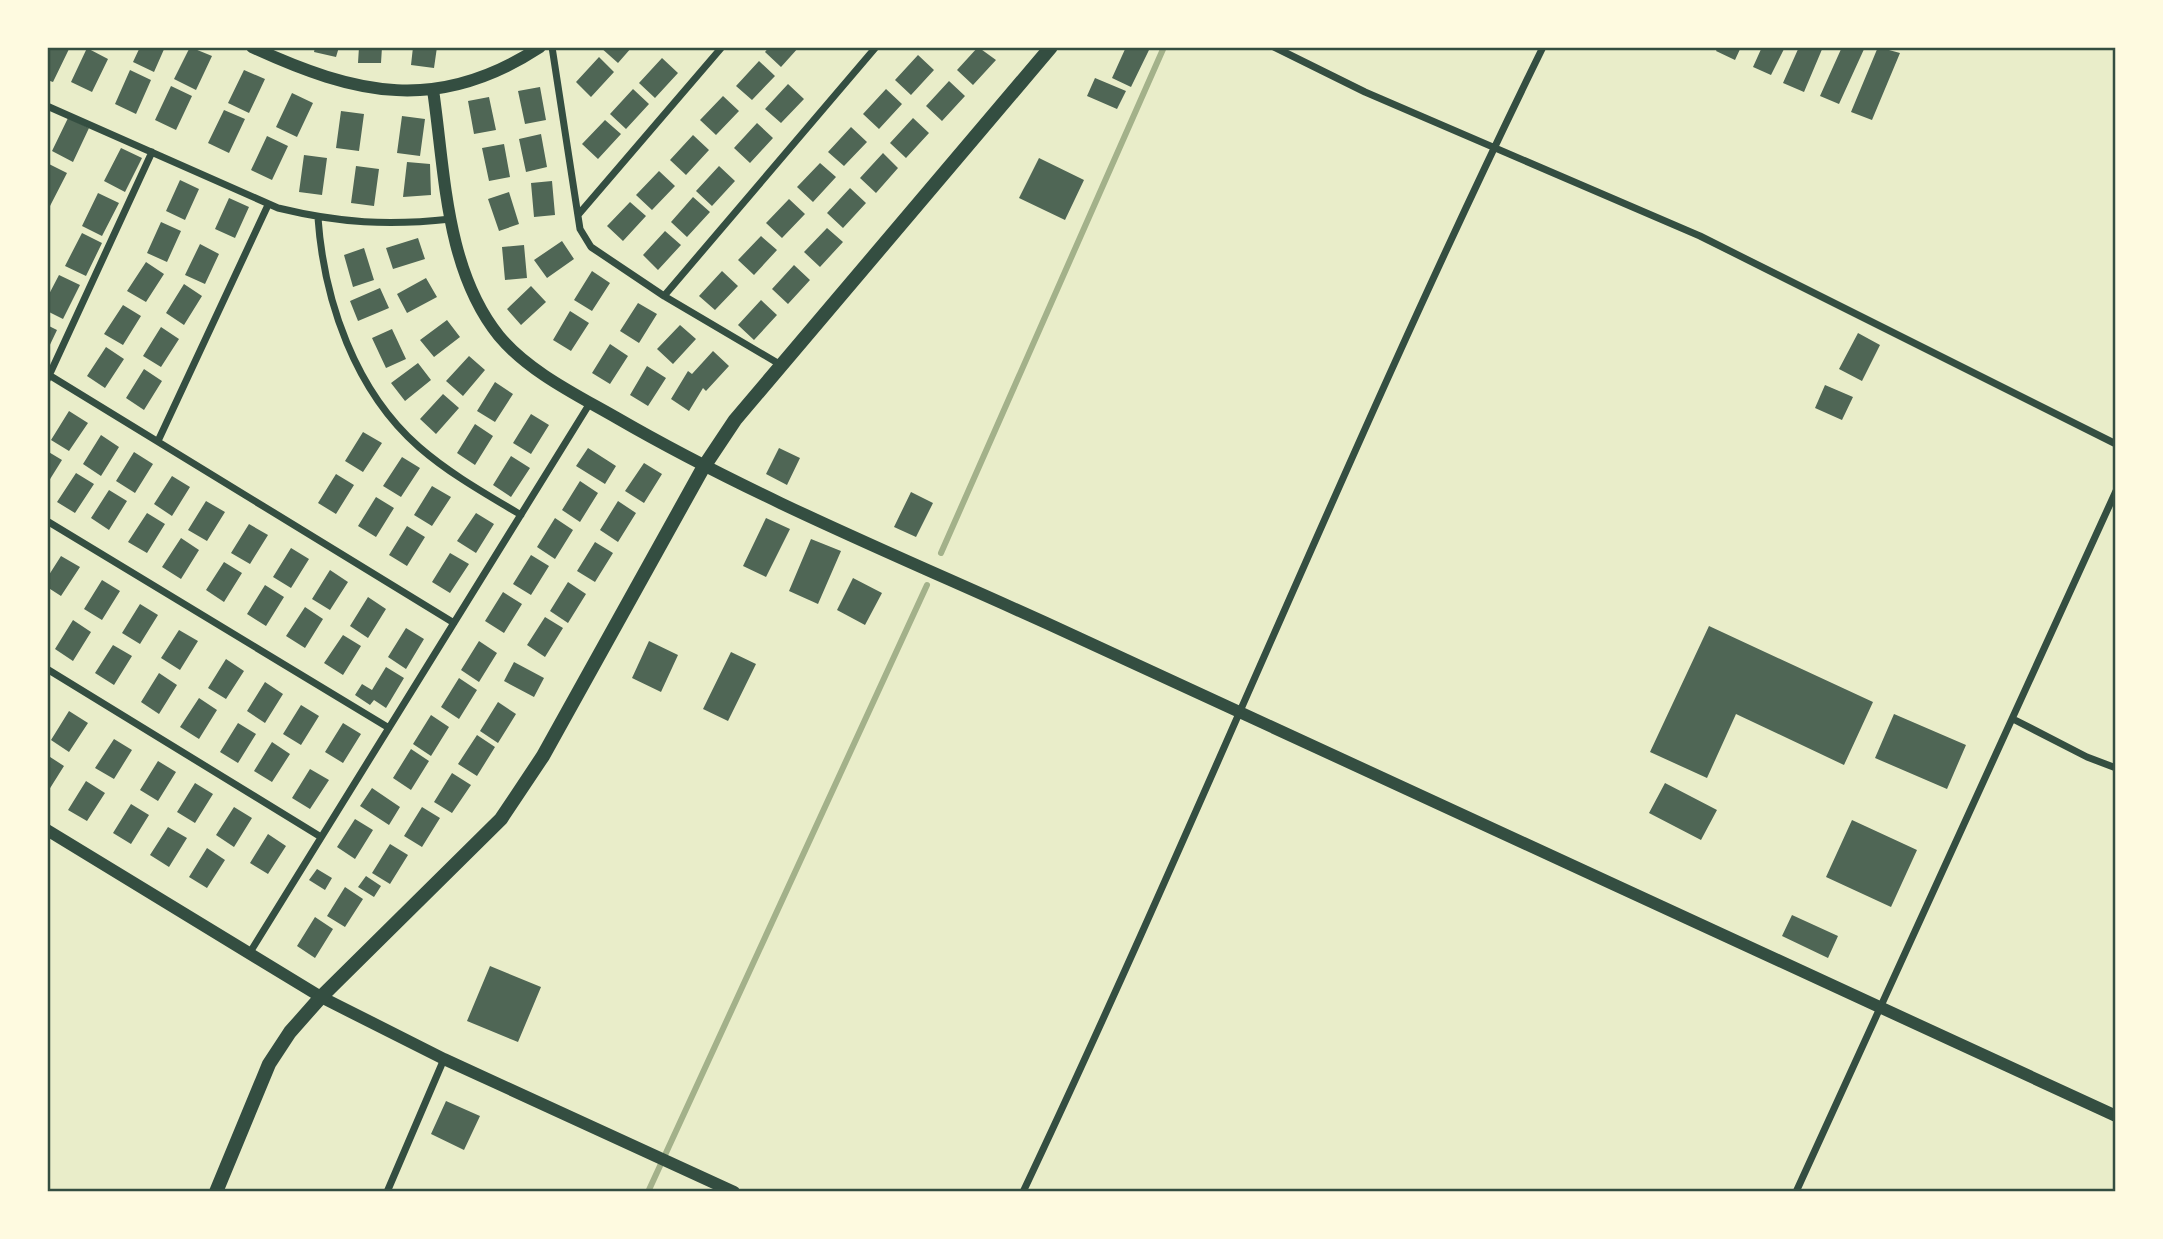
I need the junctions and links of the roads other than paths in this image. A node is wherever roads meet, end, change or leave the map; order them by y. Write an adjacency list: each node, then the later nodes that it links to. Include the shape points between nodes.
1 (253, 47): 9 (street, via 344,84)
2 (540, 47): 9 (street, via 493,74)
3 (552, 47): 14 (street)
4 (722, 47): 14 (street)
5 (876, 47): 17 (street)
6 (1051, 47): 18 (main road)
7 (1274, 47): 11 (street, via 1365,92)
8 (1543, 47): 11 (street)
9 (433, 90): 16 (street)
10 (47, 106): 12 (street)
11 (1494, 145): 22 (street, via 1804,286); 29 (street)
12 (152, 152): 13 (street); 19 (street)
13 (268, 205): 15 (street); 21 (street)
14 (578, 215): 17 (street, via 580,229 592,247)
15 (318, 218): 16 (street, via 397,225); 25 (street, via 321,256 334,306 363,379 384,411 455,475)
16 (452, 219): 20 (street, via 465,277 500,336 519,356)
17 (664, 296): 18 (street)
18 (781, 366): 23 (main road)
19 (48, 377): 21 (street)
20 (590, 402): 23 (street); 25 (street)
21 (158, 441): 27 (street)
22 (2116, 444)
23 (703, 468): 29 (street); 36 (main road, via 543,757 501,819)
24 (2116, 491): 30 (street)
25 (521, 515): 27 (street)
26 (47, 522): 31 (street)
27 (454, 623): 31 (street)
28 (47, 669): 34 (street)
29 (1238, 710): 37 (street); 43 (street, via 1126,971)
30 (2013, 719): 32 (street); 37 (street)
31 (389, 727): 34 (street)
32 (2116, 768)
33 (47, 830): 35 (street)
34 (321, 837): 35 (street)
35 (248, 955): 36 (street)
36 (321, 997): 38 (street); 40 (main road, via 269,1064)
37 (1878, 1009): 39 (street); 44 (street)
38 (444, 1059): 41 (street); 42 (street)
39 (2116, 1116)
40 (216, 1192)
41 (387, 1192)
42 (734, 1192)
43 (1023, 1192)
44 (1796, 1192)

